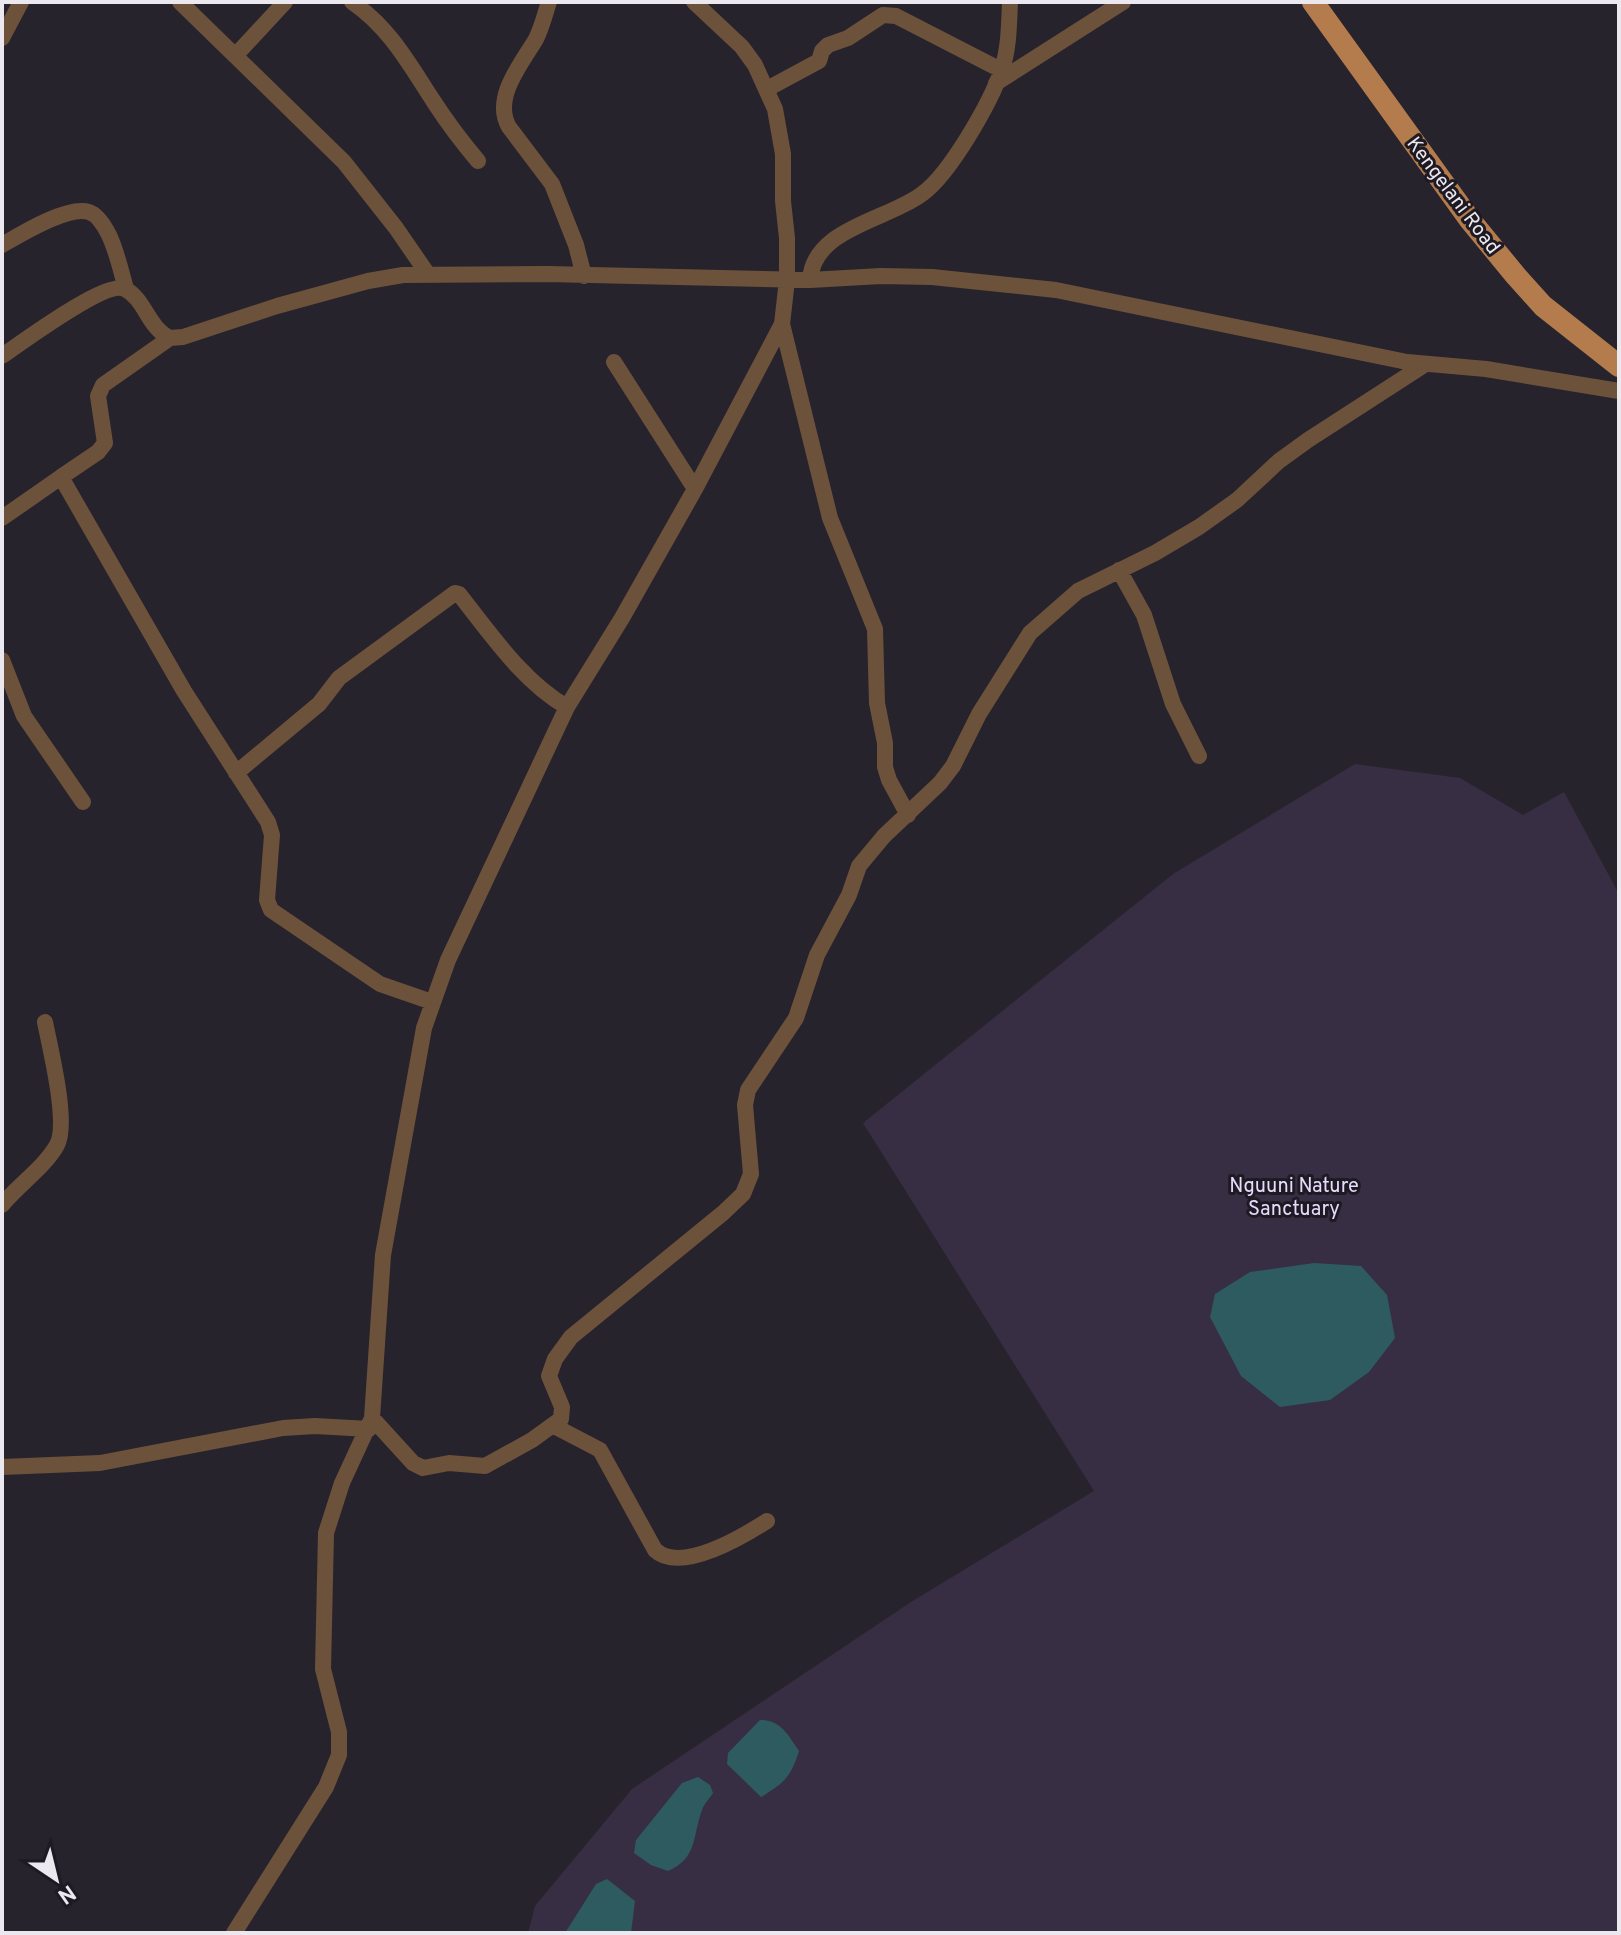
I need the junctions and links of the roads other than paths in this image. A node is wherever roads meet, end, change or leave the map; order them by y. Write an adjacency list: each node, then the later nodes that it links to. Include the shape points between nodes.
1 (21, 2): 10 (street)
2 (180, 2): 11 (street)
3 (285, 2): 11 (street)
4 (352, 2): 14 (street, via 400,48)
5 (549, 2): 17 (street, via 536,39 511,82 504,117 552,184)
6 (694, 2): 13 (street, via 742,47)
7 (1010, 2): 12 (street)
8 (1123, 2): 12 (street)
9 (1313, 2): 26 (main road, Kengelani Road, via 1516,276 1543,306)
10 (3, 34)
11 (235, 56): 16 (street, via 344,162)
12 (999, 77): 13 (street, via 896,16 883,15 826,46 819,61 803,72); 19 (street, via 936,181 910,202 841,235 814,260)
13 (767, 89): 18 (street, via 783,154)
14 (478, 161)
15 (2, 245): 20 (street, via 51,220 88,211 109,234)
16 (427, 273): 17 (street); 22 (street, via 368,281)
17 (584, 276): 18 (street)
18 (787, 280): 19 (street); 21 (street)
19 (810, 280): 25 (street, via 932,277 1056,290)
20 (126, 289): 22 (street, via 154,327); 23 (street, via 106,290)
21 (782, 324): 29 (street); 37 (street, via 830,518 875,629 885,767)
22 (170, 338): 28 (street, via 99,389 105,443)
23 (2, 356)
24 (614, 362): 29 (street)
25 (1424, 365): 27 (street, via 1486,369); 31 (street, via 1295,449 1199,527)
26 (1619, 366)
27 (1619, 391)
28 (61, 477): 30 (street); 35 (street)
29 (695, 489): 33 (street)
30 (2, 518)
31 (1119, 570): 34 (street, via 1144,615 1173,704); 37 (street, via 1066,600 1030,633 953,766)
32 (2, 660): 36 (street, via 24,716)
33 (567, 707): 35 (street, via 533,683 455,593 339,678 319,704); 38 (street)
34 (1199, 756)
35 (236, 773): 38 (street, via 272,835 267,887 271,910 380,984)
36 (83, 802)
37 (908, 815): 42 (street, via 859,866 817,955 796,1018 748,1090 749,1184 723,1213 571,1337 549,1376 563,1414)
38 (432, 1002): 41 (street, via 411,1087 383,1255)
39 (45, 1022): 40 (street, via 61,1134 51,1153)
40 (2, 1205)
41 (370, 1424): 42 (street, via 423,1468 485,1466); 43 (street, via 283,1428 100,1463); 45 (street, via 326,1533 323,1669 339,1732 339,1755 326,1787)
42 (554, 1426): 44 (street, via 600,1450 662,1556 677,1559 712,1550)
43 (2, 1467)
44 (767, 1521)
45 (234, 1933)

